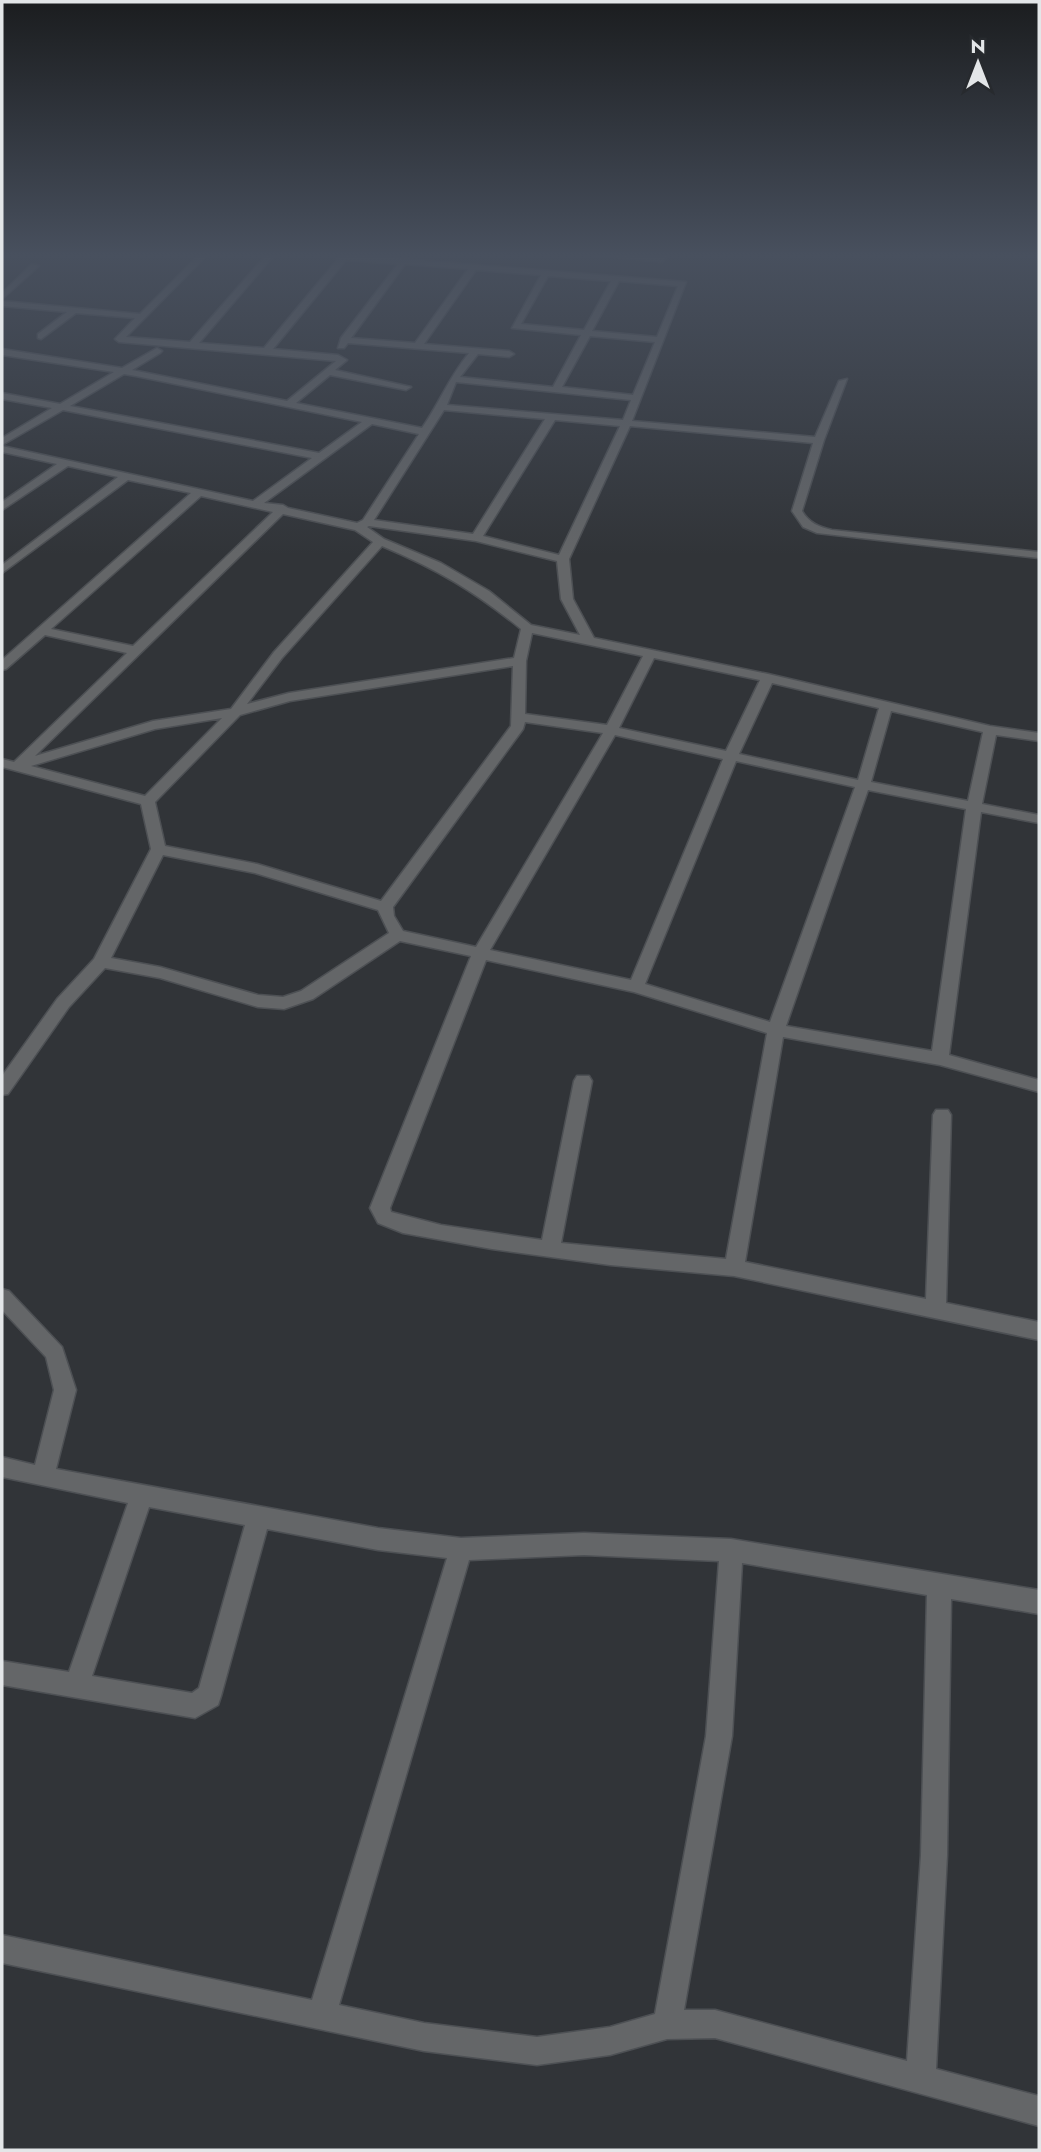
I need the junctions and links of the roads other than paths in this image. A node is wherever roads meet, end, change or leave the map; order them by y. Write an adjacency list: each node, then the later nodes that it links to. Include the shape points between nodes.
1 (18, 354): 8 (street)
2 (151, 354): 8 (street)
3 (306, 354): 7 (street)
4 (473, 354): 10 (street)
5 (575, 354): 13 (street)
6 (654, 354): 15 (street)
7 (335, 357): 9 (street, via 342,362)
8 (124, 371): 16 (street); 18 (street)
9 (330, 372): 12 (street); 16 (street)
10 (453, 379): 13 (street); 17 (street)
11 (844, 381): 23 (street)
12 (406, 387)
13 (556, 390): 15 (street)
14 (2, 396): 18 (street)
15 (636, 398): 21 (street)
16 (289, 404): 20 (street)
17 (441, 407): 19 (street); 22 (street)
18 (63, 408): 24 (street); 26 (street)
19 (551, 418): 21 (street); 34 (street)
20 (370, 421): 22 (street); 26 (street)
21 (627, 422): 23 (street); 37 (street)
22 (425, 432): 33 (street)
23 (819, 440): 36 (street, via 797,511 816,530)
24 (2, 442)
25 (2, 449): 27 (street)
26 (321, 457): 30 (street)
27 (66, 463): 28 (street); 31 (street)
28 (126, 475): 29 (street); 38 (street)
29 (200, 491): 30 (street); 40 (street)
30 (257, 503): 32 (street)
31 (2, 507)
32 (283, 508): 33 (street); 42 (street)
33 (363, 524): 34 (street); 35 (street)
34 (476, 538): 37 (street)
35 (380, 541): 39 (street, via 437,565 485,594); 48 (street, via 278,655)
36 (1039, 555)
37 (563, 559): 41 (street, via 567,599)
38 (2, 570)
39 (527, 628): 41 (street); 44 (street)
40 (44, 631): 42 (street); 45 (street)
41 (588, 639): 43 (street)
42 (137, 650): 55 (street)
43 (650, 654): 46 (street); 50 (street)
44 (520, 660): 48 (street, via 289,697); 49 (street)
45 (2, 666)
46 (768, 678): 47 (street); 53 (street)
47 (886, 706): 51 (street); 56 (street)
48 (235, 712): 55 (street, via 153,725); 57 (street)
49 (518, 717): 50 (street); 61 (street, via 508,741)
50 (611, 730): 53 (street); 63 (street)
51 (989, 730): 52 (street); 58 (street)
52 (1039, 737)
53 (731, 757): 56 (street); 65 (street)
54 (2, 763): 55 (street)
55 (17, 766): 57 (street)
56 (863, 785): 58 (street); 66 (street)
57 (148, 801): 60 (street)
58 (974, 807): 59 (street); 67 (street)
59 (1039, 819)
60 (158, 849): 61 (street, via 257,869); 64 (street)
61 (386, 907): 62 (street, via 386,916)
62 (398, 935): 63 (street); 64 (street, via 307,996 284,1003 258,1001 160,973)
63 (480, 954): 65 (street); 72 (street, via 380,1208 385,1218 396,1223)
64 (101, 962): 70 (street, via 63,1003)
65 (636, 987): 66 (street)
66 (776, 1030): 67 (street); 73 (street)
67 (940, 1059): 69 (street)
68 (583, 1080): 72 (street)
69 (1039, 1086)
70 (2, 1088)
71 (942, 1115): 75 (street)
72 (550, 1249): 73 (street)
73 (734, 1268): 75 (street)
74 (2, 1297): 78 (street, via 55,1353 65,1390)
75 (936, 1311): 76 (street)
76 (1039, 1331)
77 (2, 1467): 78 (street)
78 (43, 1477): 79 (street)
79 (142, 1495): 80 (street); 86 (street)
80 (259, 1517): 81 (street); 86 (street, via 209,1696 195,1706)
81 (461, 1549): 82 (street, via 584,1544); 88 (street)
82 (731, 1550): 83 (street); 89 (street, via 719,1736)
83 (939, 1586): 84 (street); 90 (street, via 934,1855)
84 (1039, 1602)
85 (2, 1673): 86 (street)
86 (76, 1686)
87 (2, 1949): 88 (street)
88 (322, 2015): 89 (street, via 425,2037 537,2051 610,2041)
89 (667, 2025): 90 (street, via 715,2024)
90 (921, 2078): 91 (street)
91 (1039, 2111)

